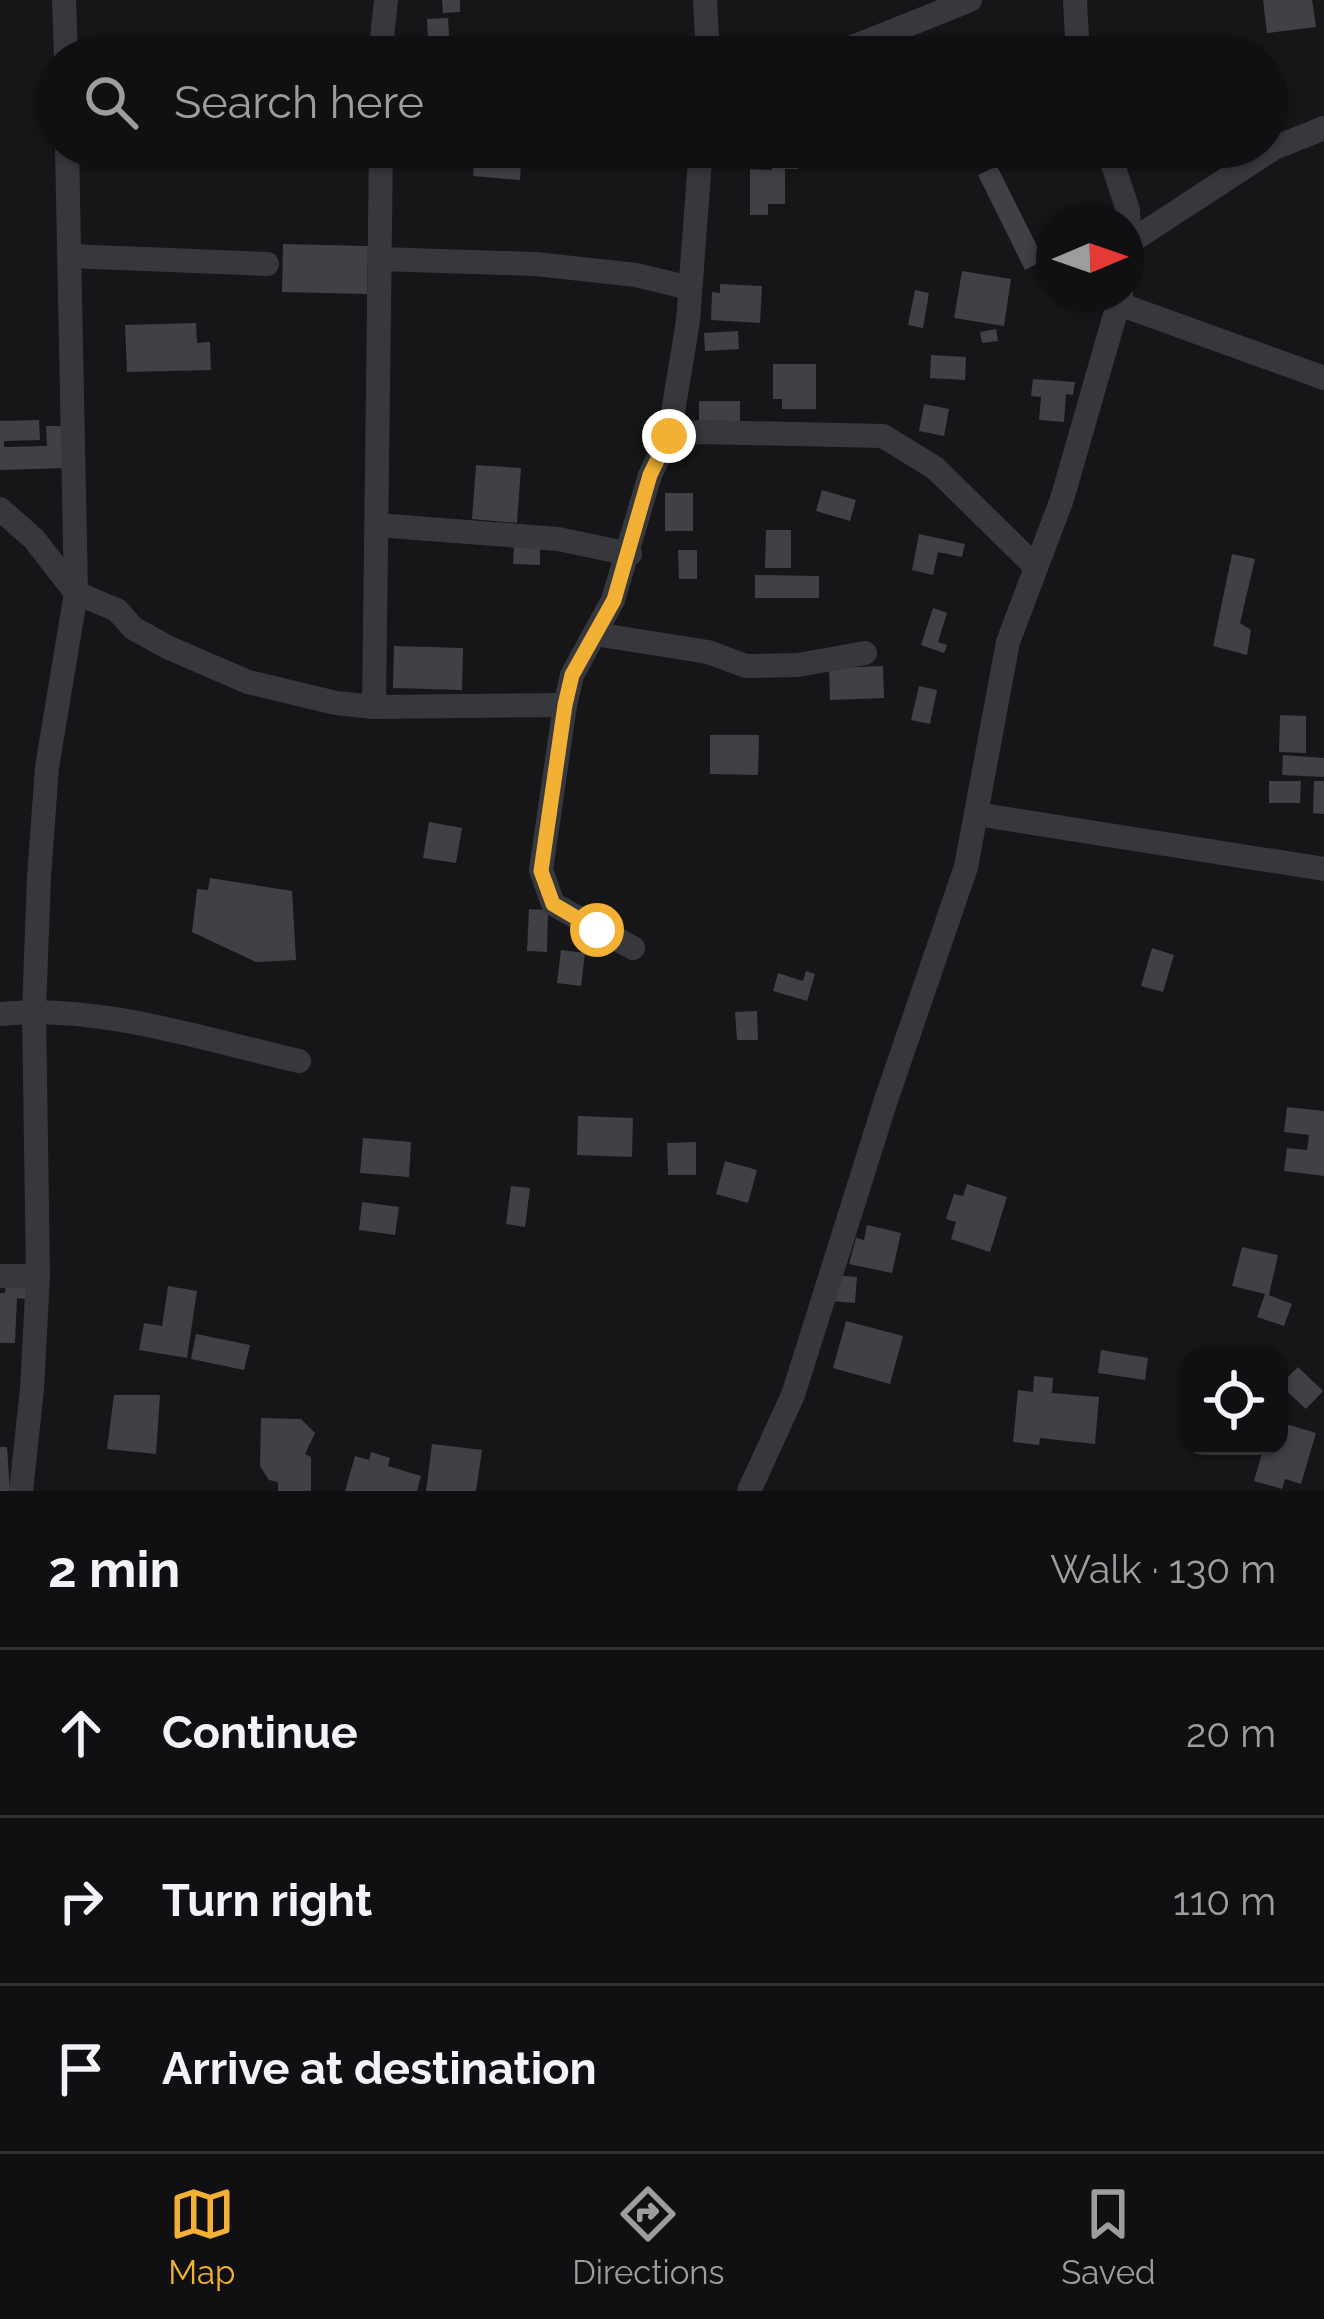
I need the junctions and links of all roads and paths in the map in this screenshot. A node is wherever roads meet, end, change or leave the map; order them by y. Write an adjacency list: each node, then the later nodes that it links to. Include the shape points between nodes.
1 (64, 0): 6 (street)
2 (386, 0): 7 (street)
3 (705, 0): 8 (street)
4 (970, 0): 9 (street)
5 (1075, 0): 10 (street)
6 (65, 36)
7 (382, 36)
8 (706, 36)
9 (880, 36)
10 (1076, 36)
11 (1324, 128): 12 (street)
12 (1288, 142)
13 (68, 168): 20 (street)
14 (381, 168): 21 (street)
15 (699, 168): 23 (street)
16 (1114, 168): 18 (street)
17 (1246, 168): 19 (street)
18 (1126, 204)
19 (1144, 242)
20 (70, 256): 22 (street); 32 (street)
21 (380, 259): 23 (street, via 536,264); 29 (street)
22 (266, 265)
23 (690, 288): 27 (street)
24 (1144, 308): 26 (street)
25 (1116, 312): 31 (street)
26 (1324, 378)
27 (669, 436): 30 (street); 31 (street, via 884,436 935,468)
28 (0, 509): 32 (street)
29 (377, 525): 30 (street, via 558,539); 36 (street)
30 (629, 554): 33 (street)
31 (1036, 567): 37 (street, via 1008,642)
32 (76, 592): 36 (street, via 167,647 248,682); 40 (street, via 47,767)
33 (595, 634): 34 (street, via 746,666); 35 (street)
34 (865, 653)
35 (565, 705): 36 (street); 39 (street, via 541,871 553,904)
36 (374, 707)
37 (976, 814): 38 (street); 46 (street, via 966,867 793,1395)
38 (1324, 869)
39 (633, 948)
40 (34, 1010): 41 (street); 42 (street, via 115,1019); 44 (street)
41 (0, 1014)
42 (298, 1060)
43 (0, 1276): 44 (street)
44 (38, 1276): 45 (street)
45 (21, 1491)
46 (749, 1491)

